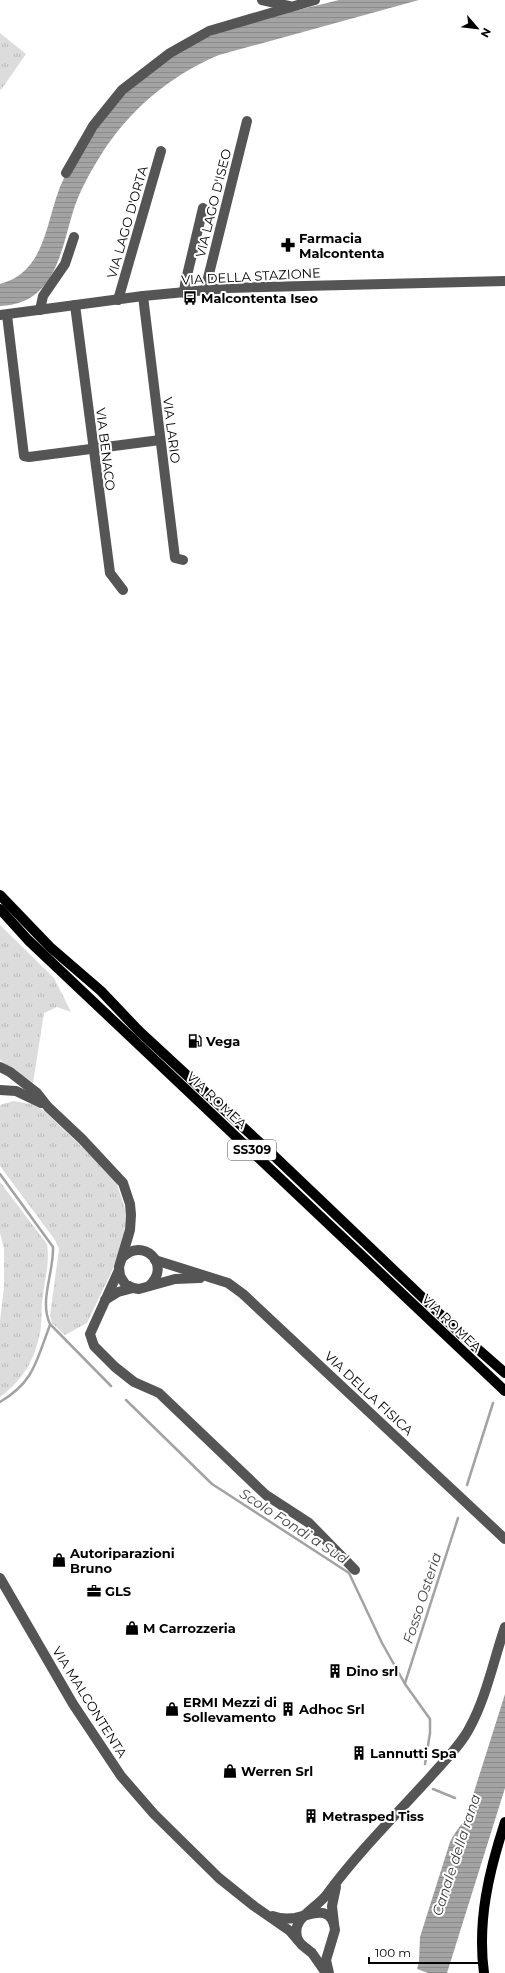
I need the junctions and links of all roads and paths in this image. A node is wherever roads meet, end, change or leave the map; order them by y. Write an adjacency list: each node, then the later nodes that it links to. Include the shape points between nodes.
1 (262, 0): 3 (street)
2 (316, 0): 3 (street)
3 (291, 6): 6 (street, via 209,31 170,53 137,77 122,90 93,126)
4 (247, 121): 10 (street, VIA LAGO D'ISEO)
5 (161, 150): 13 (street, VIA LAGO D'ORTA)
6 (66, 173)
7 (203, 208): 11 (street)
8 (74, 237): 15 (street, via 65,264 44,296)
9 (505, 281): 10 (street, VIA DELLA STAZIONE)
10 (205, 290): 11 (street, VIA DELLA STAZIONE)
11 (184, 293): 12 (street, VIA DELLA STAZIONE)
12 (142, 296): 13 (street, VIA DELLA STAZIONE); 17 (street, VIA LARIO)
13 (118, 300): 14 (street, VIA DELLA STAZIONE)
14 (75, 306): 15 (street, VIA DELLA STAZIONE); 18 (street, VIA BENACO)
15 (40, 310): 16 (street, VIA DELLA STAZIONE)
16 (3, 315): 18 (street, via 24,456)
17 (160, 440): 18 (street); 19 (street, VIA LARIO, via 175,558)
18 (93, 449): 20 (street, VIA BENACO, via 110,573)
19 (183, 560)
20 (123, 590)
21 (0, 895): 41 (main road, VIA ROMEA / SS309, via 50,947 101,991 144,1036)
22 (0, 909): 24 (main road, VIA ROMEA / SS309)
23 (0, 914): 24 (street)
24 (14, 925): 42 (main road, VIA ROMEA / SS309)
25 (0, 1067): 27 (street)
26 (0, 1072): 27 (street)
27 (21, 1080): 31 (street, via 37,1093)
28 (0, 1090): 29 (street)
29 (16, 1091): 30 (street); 31 (street)
30 (0, 1097)
31 (48, 1107): 32 (street, via 82,1138 123,1183 130,1204)
32 (130, 1230): 33 (street, VIA DELLA FISICA); 34 (street)
33 (144, 1251): 34 (street, via 132,1251); 35 (street, VIA DELLA FISICA)
34 (122, 1258): 36 (street)
35 (155, 1260): 37 (street, VIA DELLA FISICA); 38 (street, via 158,1272)
36 (119, 1270): 39 (street, via 123,1281); 40 (street)
37 (208, 1278): 38 (street, VIA DELLA FISICA, via 175,1279); 43 (street, VIA DELLA FISICA, via 228,1283 243,1294)
38 (150, 1285): 39 (street, VIA DELLA FISICA)
39 (133, 1288): 40 (street, VIA DELLA FISICA, via 118,1292)
40 (104, 1300): 44 (street, via 90,1334 94,1346 134,1382 158,1393 266,1495 309,1523)
41 (505, 1374)
42 (505, 1391)
43 (505, 1539)
44 (356, 1570)
45 (0, 1578): 49 (street, VIA MALCONTENTA, via 73,1704 121,1776 154,1814 219,1878)
46 (505, 1627): 48 (street, via 478,1708 464,1736 395,1817)
47 (505, 1822): 56 (main road, via 484,1902)
48 (346, 1869): 50 (street, via 322,1901); 51 (street, via 332,1899)
49 (260, 1910): 50 (street, VIA MALCONTENTA, via 282,1918); 52 (street, VIA MALCONTENTA, via 290,1931)
50 (304, 1915): 51 (street, VIA MALCONTENTA, via 322,1913 329,1917); 52 (street, via 296,1926)
51 (334, 1926): 53 (street, VIA MALCONTENTA)
52 (298, 1940): 54 (street, VIA MALCONTENTA)
53 (333, 1940): 54 (street, via 322,1949); 55 (street, VIA MALCONTENTA, via 326,1960)
54 (307, 1949): 55 (street, VIA MALCONTENTA)
55 (327, 1973)
56 (484, 1973)

